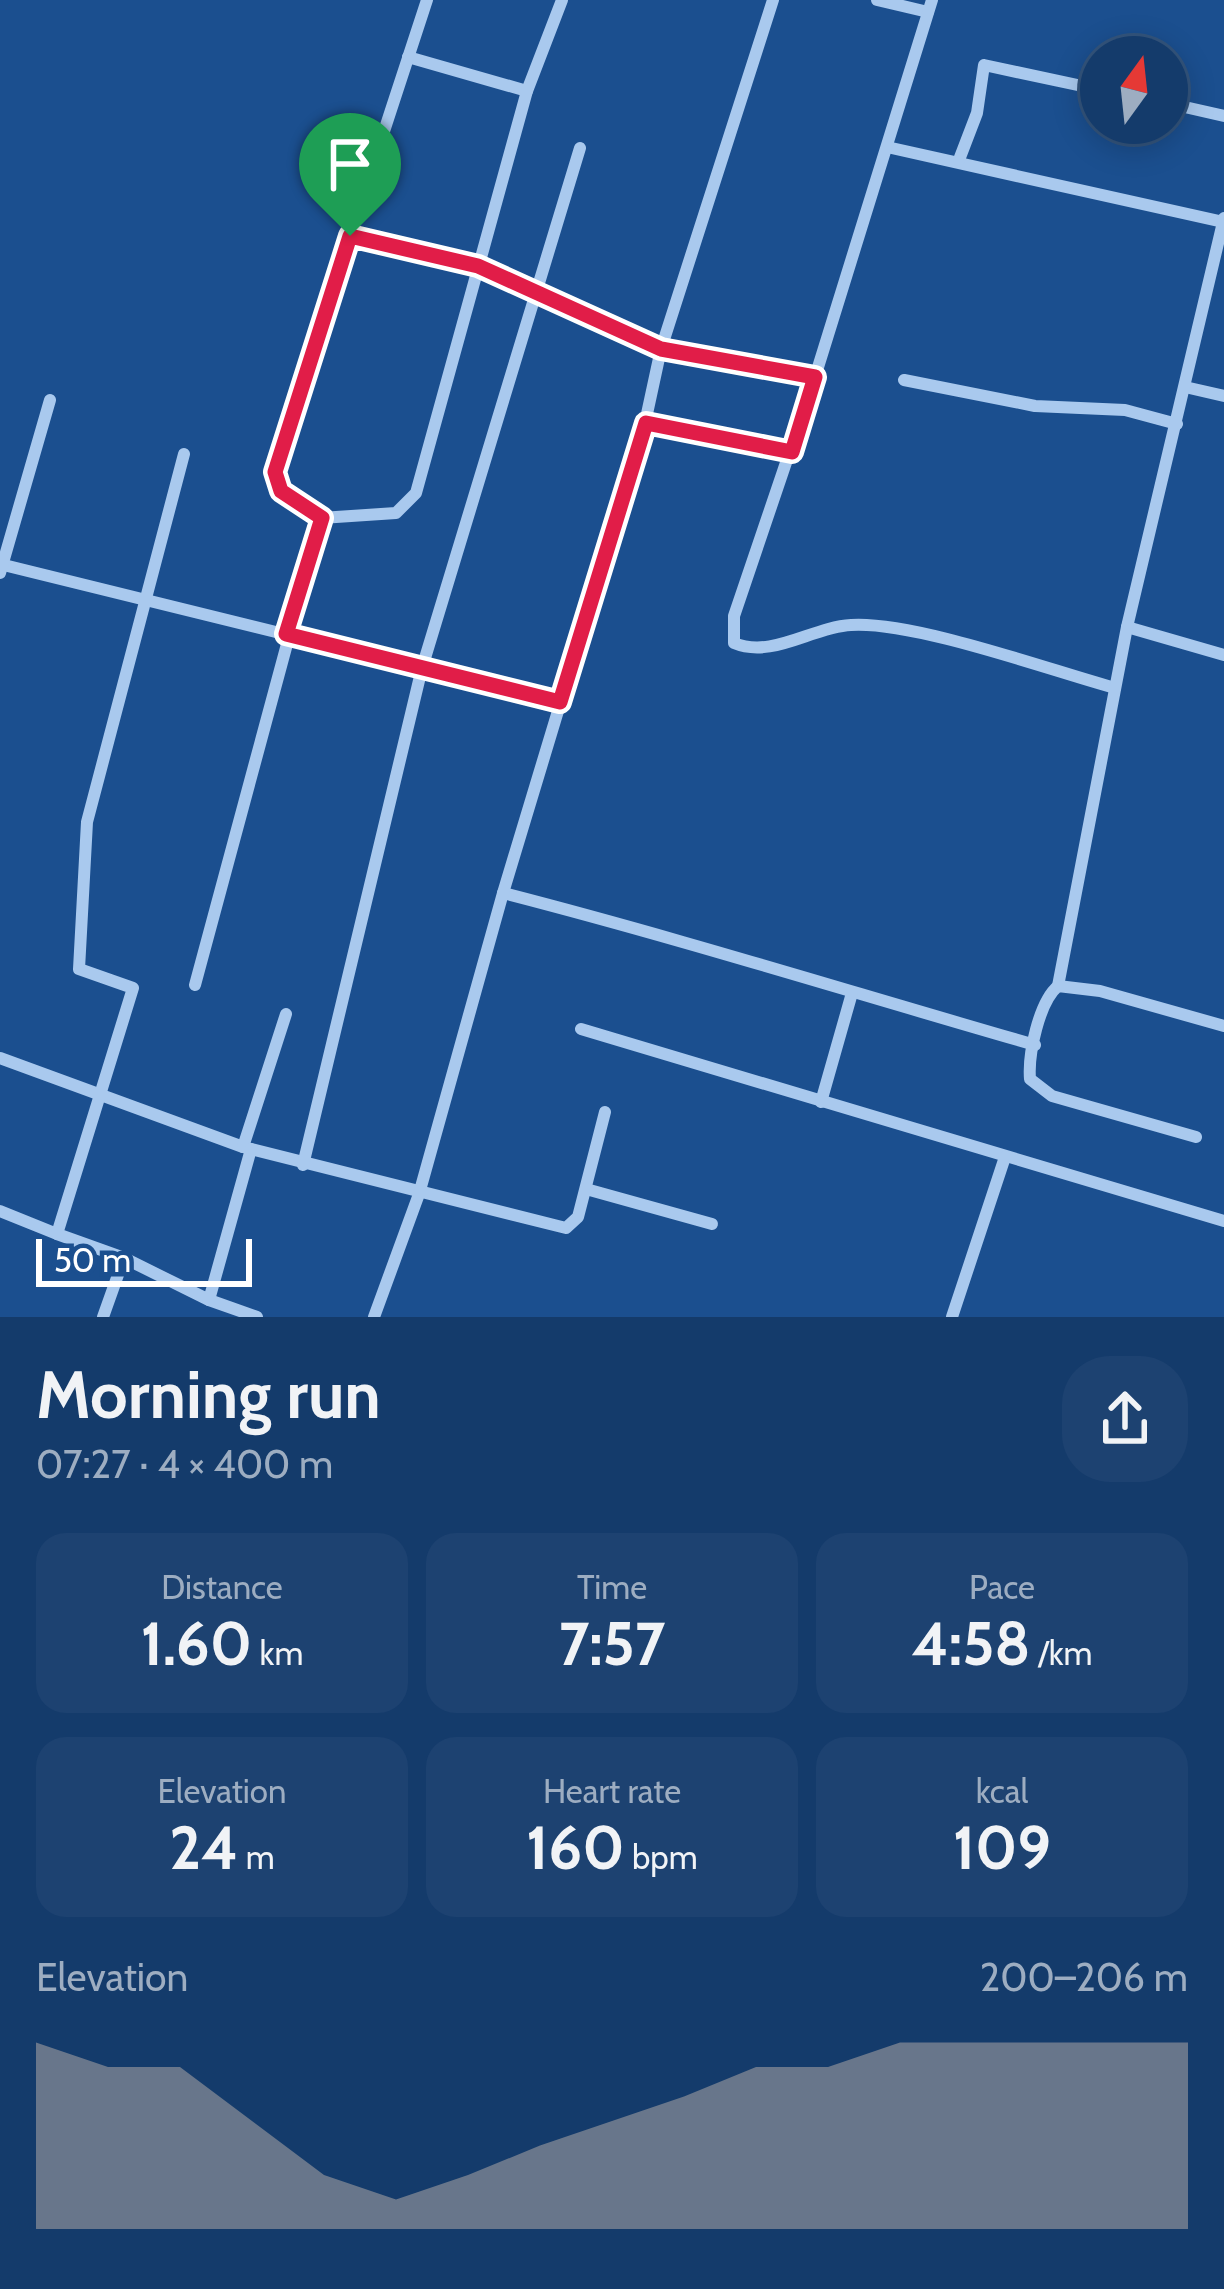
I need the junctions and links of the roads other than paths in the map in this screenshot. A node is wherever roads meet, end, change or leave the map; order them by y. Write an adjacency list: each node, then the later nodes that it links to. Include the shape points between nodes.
1 (427, 0): 6 (street)
2 (562, 0): 8 (street)
3 (773, 0): 19 (street)
4 (877, 0): 5 (street)
5 (930, 6): 12 (street)
6 (408, 57): 8 (street); 15 (street)
7 (1080, 86): 13 (street, via 983,65)
8 (527, 91): 16 (street)
9 (1188, 108): 10 (street)
10 (1224, 116)
11 (580, 148): 18 (street)
12 (887, 148): 13 (street); 20 (street)
13 (958, 160): 14 (street)
14 (1223, 220): 17 (street)
15 (350, 236): 16 (street); 29 (street, via 275,472 281,491)
16 (478, 266): 18 (street); 29 (street, via 410,504 396,513)
17 (1218, 271): 22 (street)
18 (536, 292): 19 (street); 35 (street)
19 (661, 349): 20 (street); 25 (street)
20 (815, 377): 27 (street)
21 (904, 380): 26 (street)
22 (1184, 386): 23 (street); 26 (street)
23 (1224, 396)
24 (50, 400): 30 (street)
25 (646, 423): 27 (street); 37 (street)
26 (1177, 424): 32 (street)
27 (792, 452): 36 (street, via 734,616 734,643 761,650 822,629 890,627)
28 (184, 454): 31 (street)
29 (322, 518): 33 (street)
30 (1, 567): 31 (street)
31 (145, 599): 33 (street); 47 (street, via 86,822 80,969 133,988)
32 (1126, 627): 34 (street); 36 (street)
33 (286, 634): 35 (street); 39 (street)
34 (1224, 655)
35 (422, 668): 37 (street); 53 (street)
36 (1115, 688): 40 (street)
37 (560, 702): 38 (street)
38 (503, 893): 41 (street); 55 (street)
39 (196, 985)
40 (1058, 986): 43 (street); 45 (street)
41 (852, 993): 45 (street); 48 (street)
42 (286, 1014): 51 (street)
43 (1224, 1027)
44 (581, 1029): 48 (street)
45 (1035, 1045): 50 (street, via 1029,1064 1037,1087)
46 (0, 1058): 47 (street)
47 (104, 1096): 51 (street); 59 (street)
48 (821, 1102): 52 (street)
49 (605, 1112): 54 (street)
50 (1196, 1137)
51 (247, 1148): 53 (street); 61 (street)
52 (1005, 1157): 57 (street); 65 (street)
53 (303, 1165): 55 (street)
54 (586, 1189): 55 (street, via 576,1222 566,1228); 58 (street)
55 (419, 1194): 64 (street)
56 (0, 1211): 59 (street)
57 (1224, 1221)
58 (712, 1224)
59 (57, 1234): 60 (street)
60 (124, 1258): 61 (street); 62 (street)
61 (209, 1300): 63 (street)
62 (103, 1317)
63 (257, 1317)
64 (374, 1317)
65 (952, 1317)

